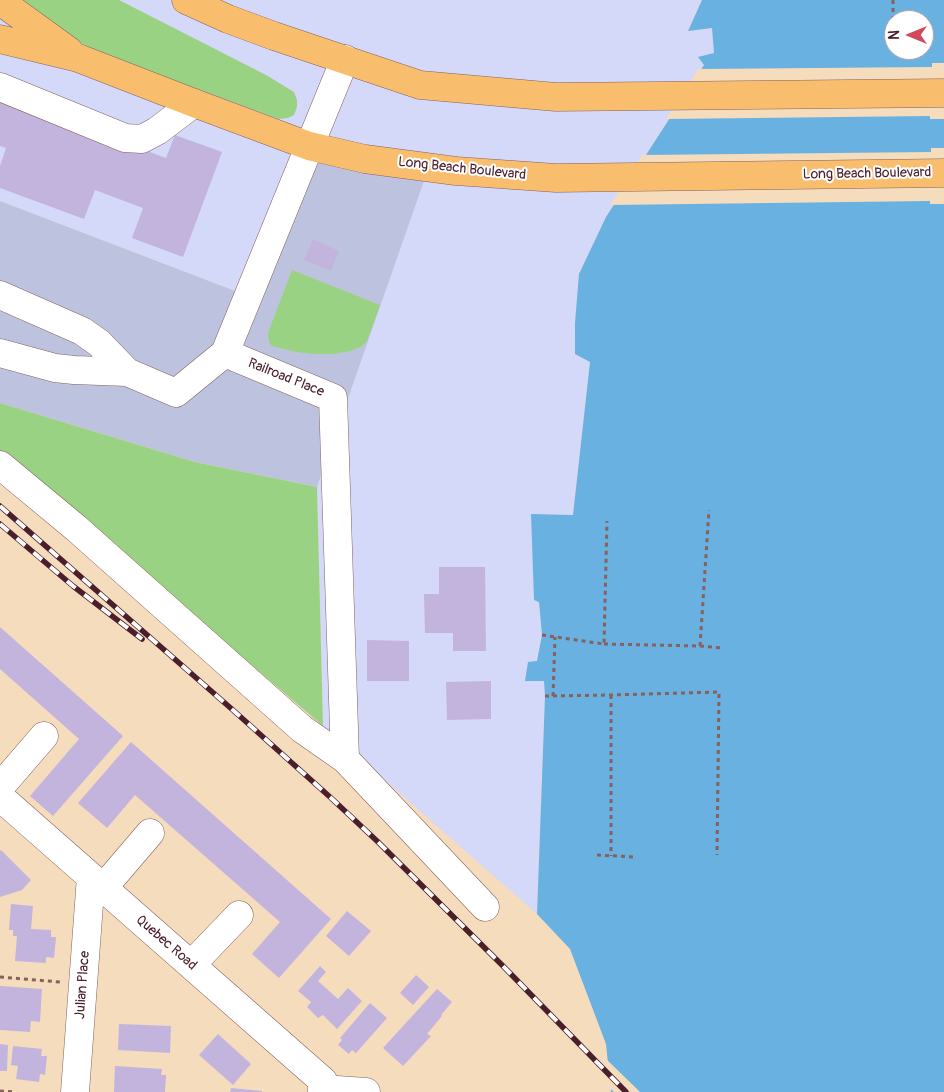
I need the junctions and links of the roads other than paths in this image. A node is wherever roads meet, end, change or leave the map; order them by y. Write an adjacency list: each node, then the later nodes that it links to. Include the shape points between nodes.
1 (186, 0): 5 (main road, via 274,36)
2 (0, 1): 4 (main road)
3 (0, 39): 4 (main road, Long Beach Boulevard)
4 (78, 58): 8 (main road, Long Beach Boulevard)
5 (345, 60): 7 (main road, via 420,85 556,97); 9 (street)
6 (0, 87): 8 (street, via 125,138 142,139)
7 (944, 94)
8 (194, 103): 9 (main road, Long Beach Boulevard)
9 (309, 146): 10 (main road, Long Beach Boulevard, via 365,159 456,171 556,178); 12 (street)
10 (944, 173)
11 (0, 295): 14 (street, via 82,332)
12 (224, 352): 14 (street, via 176,393); 17 (street, Railroad Place, via 333,398)
13 (0, 353): 14 (street, via 55,368)
14 (127, 372)
15 (0, 465): 17 (street, via 76,528 302,729)
16 (44, 736): 18 (street)
17 (344, 759): 22 (street)
18 (0, 787)
19 (0, 797): 21 (street, Quebec Road)
20 (150, 833): 21 (street)
21 (97, 882): 24 (street, Quebec Road); 26 (street, Julian Place, via 83,983)
22 (485, 907)
23 (239, 915): 24 (street)
24 (191, 964): 25 (street, Quebec Road, via 323,1081)
25 (322, 1091): 27 (street)
26 (75, 1092)
27 (366, 1092)

